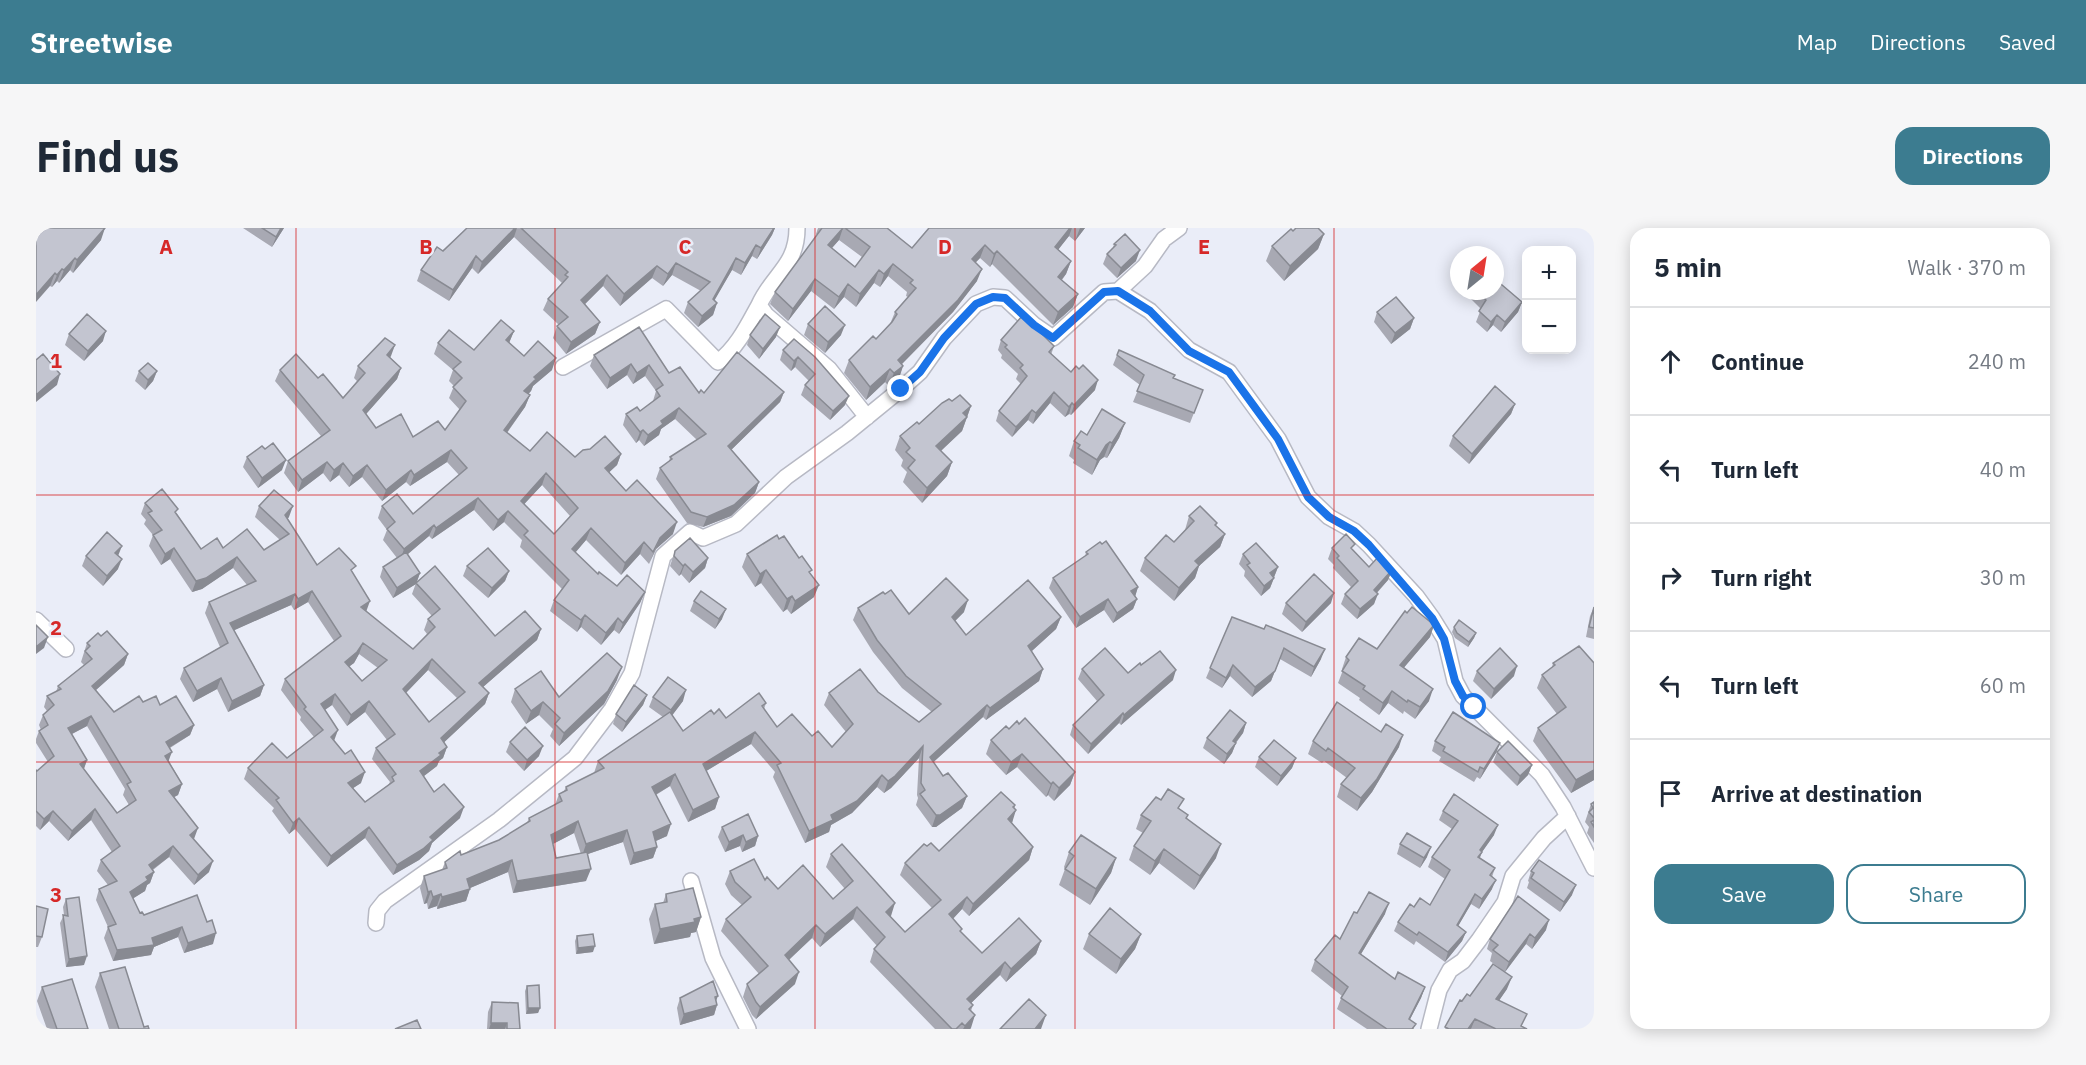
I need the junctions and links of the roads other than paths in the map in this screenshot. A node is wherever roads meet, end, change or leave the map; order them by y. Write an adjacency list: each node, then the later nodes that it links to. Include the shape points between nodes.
1 (797, 228): 4 (street, via 797,246)
2 (1179, 228): 3 (street, via 1164,239 1145,266)
3 (1118, 291): 6 (street, via 1104,292 1053,338 1005,298 993,297 976,304 944,338 920,372); 9 (street, via 1150,311 1189,351 1229,372 1278,439 1308,497 1329,517 1354,531 1416,596 1444,639 1463,696 1542,775)
4 (759, 304): 5 (street, via 747,327 718,362 666,309); 6 (street, via 766,315 829,369)
5 (564, 367)
6 (867, 417): 12 (street, via 786,477 736,524 703,538 690,532 663,556 632,673 581,750 499,820 385,901 377,911)
7 (36, 620): 8 (street)
8 (66, 649)
9 (1568, 816): 10 (street); 14 (street, via 1513,876 1505,902 1463,961 1450,970 1439,990)
10 (1594, 868)
11 (692, 881): 13 (street, via 712,958)
12 (376, 923)
13 (748, 1029)
14 (1429, 1029)

